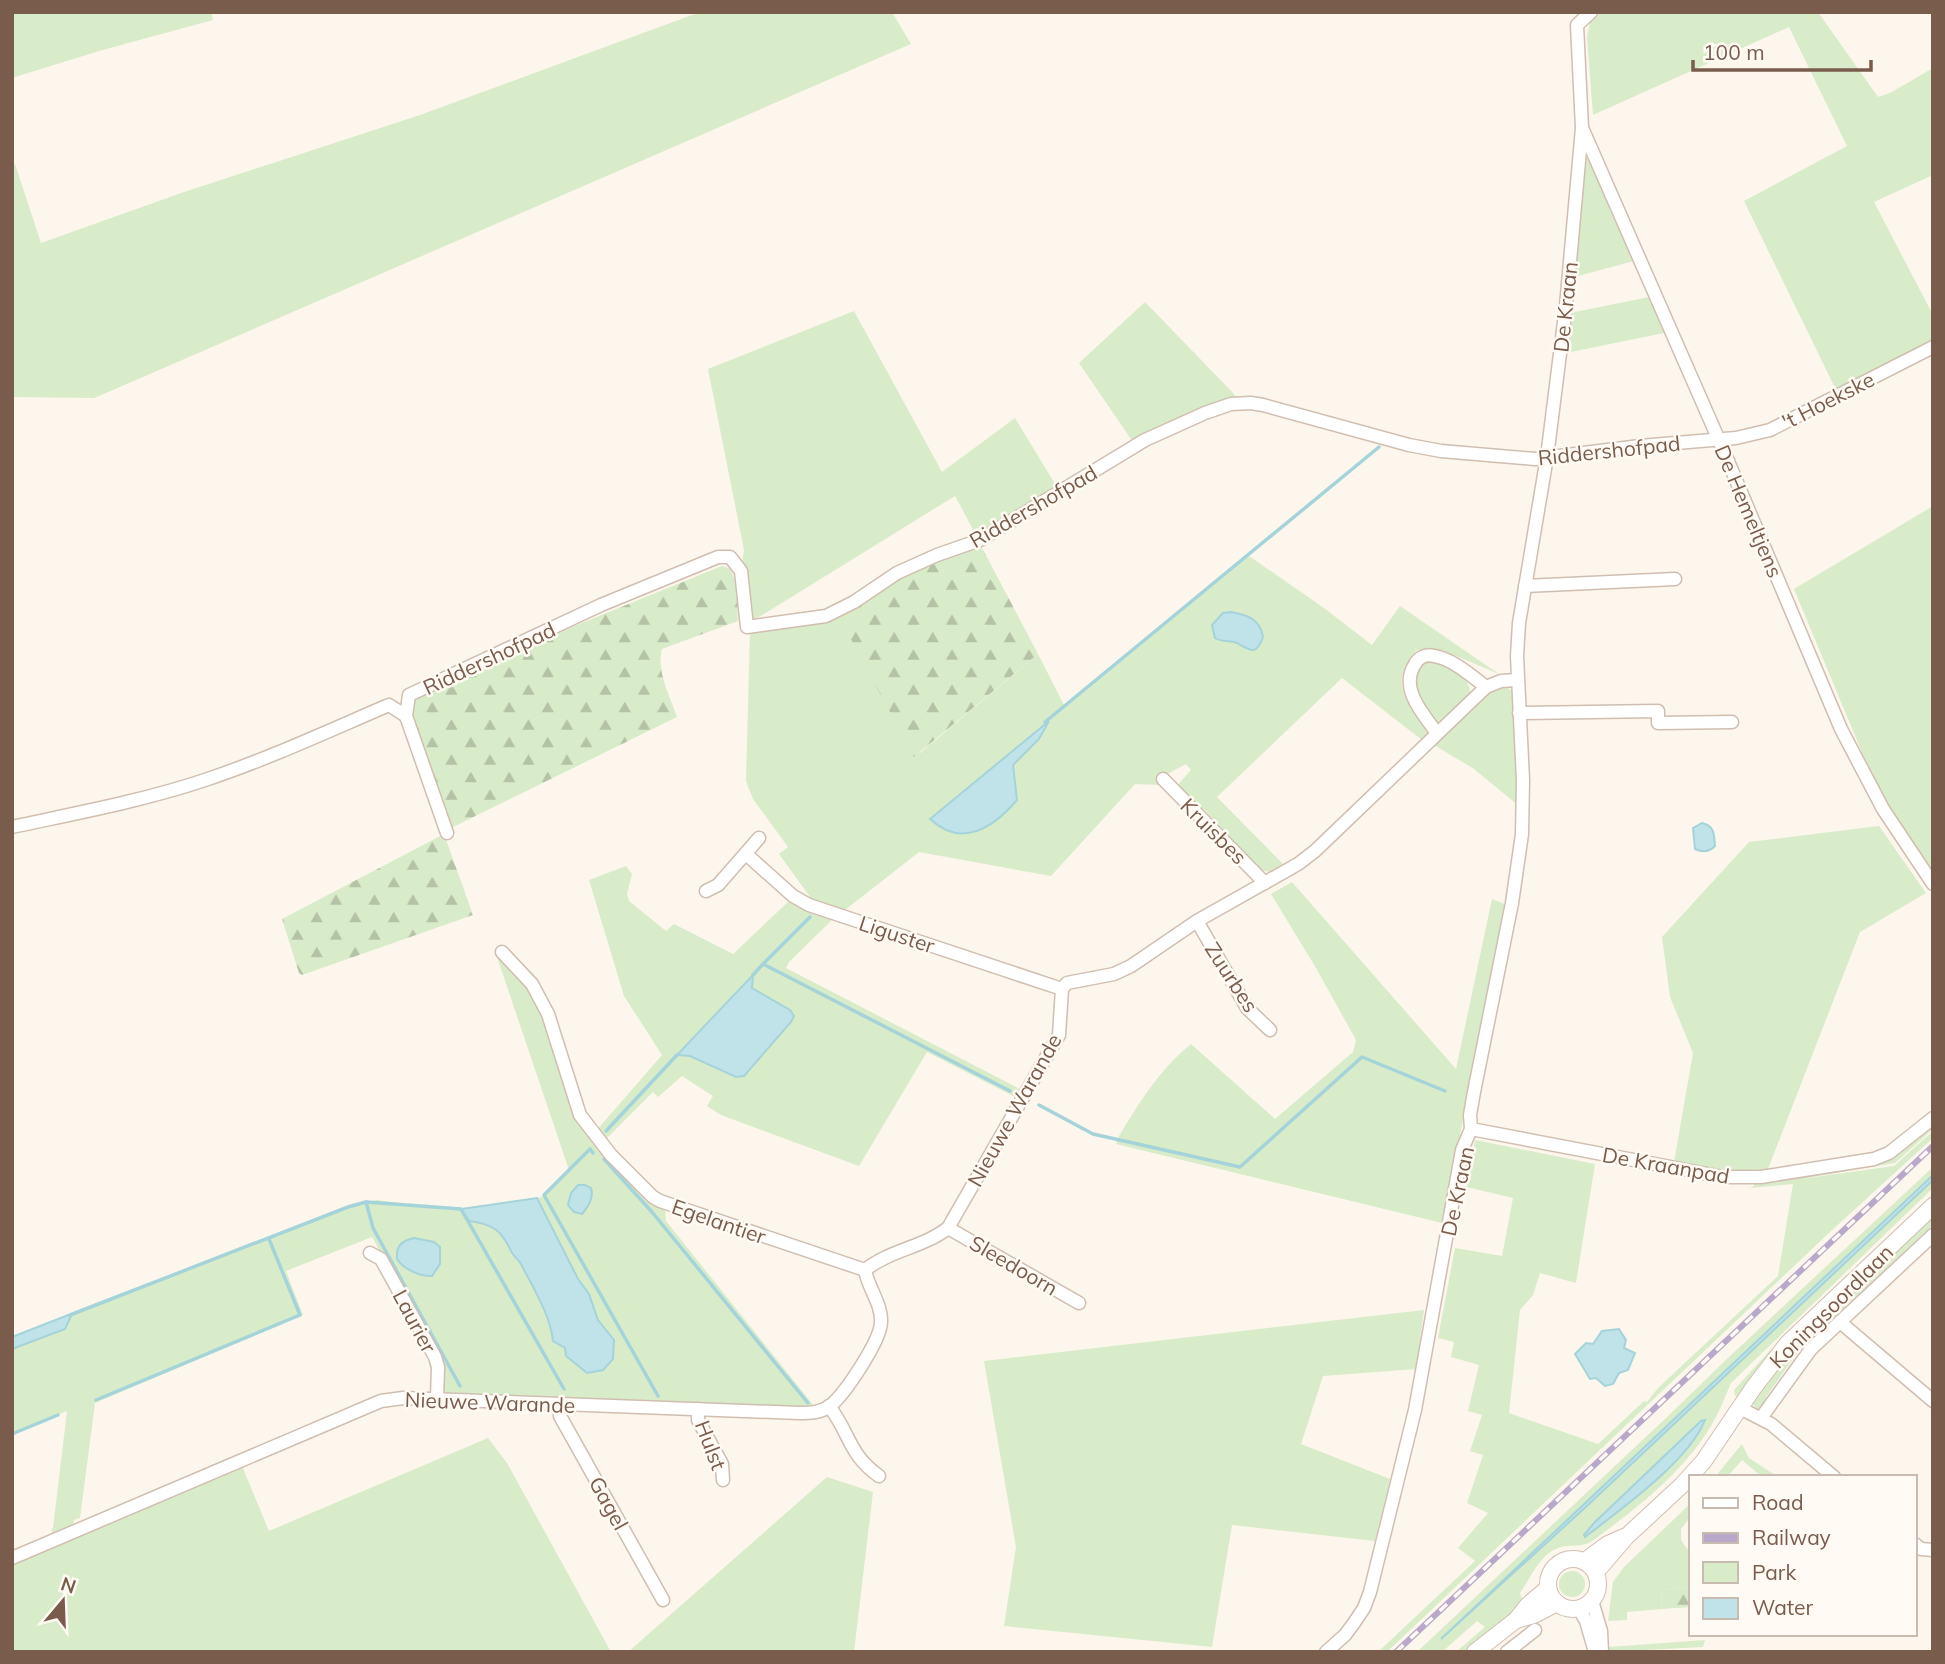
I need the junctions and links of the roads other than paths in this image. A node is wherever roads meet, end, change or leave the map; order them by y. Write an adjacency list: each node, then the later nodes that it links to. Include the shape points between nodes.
1 (1591, 12): 2 (street, De Kraan, via 1577,25)
2 (1582, 128): 4 (street, De Hemeltjens); 5 (street, De Kraan)
3 (1933, 346): 4 (street, 't Hoekske, via 1770,429)
4 (1718, 439): 5 (street, Riddershofpad); 20 (street, De Hemeltjens, via 1841,729 1883,809)
5 (1547, 457): 7 (street, De Kraan); 11 (street, Riddershofpad, via 1441,451 1263,405 1231,404 1145,440 980,540 897,573 826,616 747,627 741,571 730,557 718,557 601,605 408,695)
6 (1675, 579): 7 (street)
7 (1525, 586): 8 (street, De Kraan)
8 (1517, 680): 9 (street); 10 (street, De Kraan)
9 (1486, 687): 13 (street); 13 (street, via 1437,656 1419,659 1409,682 1418,707)
10 (1519, 713): 12 (street, via 1658,711 1658,723); 27 (street, De Kraan, via 1522,834 1469,1115)
11 (406, 716): 15 (street, Riddershofpad, via 389,705 205,780); 16 (street, Riddershofpad)
12 (1732, 722)
13 (1437, 733): 19 (street, via 1315,851)
14 (1163, 779): 19 (street, Kruisbes)
15 (12, 827)
16 (447, 833)
17 (759, 838): 18 (street)
18 (746, 854): 21 (street, via 718,885); 24 (street, Liguster, via 809,905)
19 (1265, 883): 22 (street)
20 (1933, 884)
21 (706, 891)
22 (1197, 921): 24 (street, via 1131,966 1114,974 1080,979); 25 (street, Zuurbes, via 1247,1008)
23 (502, 952): 32 (street, Egelantier, via 532,984 548,1014 580,1115 653,1197)
24 (1062, 989): 29 (street, Nieuwe Warande, via 1059,1035)
25 (1270, 1030)
26 (1933, 1118): 27 (street, De Kraanpad, via 1899,1146 1874,1158 1741,1178)
27 (1471, 1129): 55 (street, De Kraan, via 1462,1150 1415,1410 1370,1592 1354,1623)
28 (1933, 1206): 39 (street, Koningsoordlaan, via 1788,1343)
29 (948, 1228): 32 (street); 33 (street, Sleedoorn)
30 (1933, 1235): 34 (street, Koningsoordlaan)
31 (370, 1253): 35 (street, Laurier, via 381,1258 435,1357)
32 (865, 1270): 38 (street, via 881,1314 879,1335)
33 (1079, 1303)
34 (1840, 1322): 36 (street); 41 (street, Koningsoordlaan, via 1800,1361)
35 (437, 1399): 37 (street, Nieuwe Warande); 47 (street, Nieuwe Warande, via 381,1401)
36 (1933, 1401)
37 (560, 1404): 40 (street, Nieuwe Warande); 50 (street, Gagel, via 560,1416)
38 (829, 1406): 40 (street, Nieuwe Warande, via 814,1413); 44 (street, via 855,1453)
39 (1740, 1408): 41 (street); 42 (street, Koningsoordlaan)
40 (698, 1409): 46 (street, Hulst, via 698,1420 722,1464)
41 (1761, 1418): 43 (street)
42 (1690, 1475)
43 (1832, 1475)
44 (879, 1476)
45 (1689, 1477): 48 (street, Koningsoordlaan, via 1626,1536 1608,1544)
46 (723, 1480)
47 (12, 1558)
48 (1590, 1567): 49 (street, via 1566,1559 1551,1570); 52 (street, via 1599,1582)
49 (1548, 1588): 51 (street); 53 (street)
50 (663, 1600)
51 (1557, 1603): 52 (street, via 1567,1609); 53 (street)
52 (1585, 1605): 58 (street); 59 (street, via 1601,1631)
53 (1516, 1620): 56 (street)
54 (1535, 1630): 57 (street)
55 (1326, 1652)
56 (1475, 1652)
57 (1507, 1652)
58 (1595, 1652)
59 (1602, 1652)

